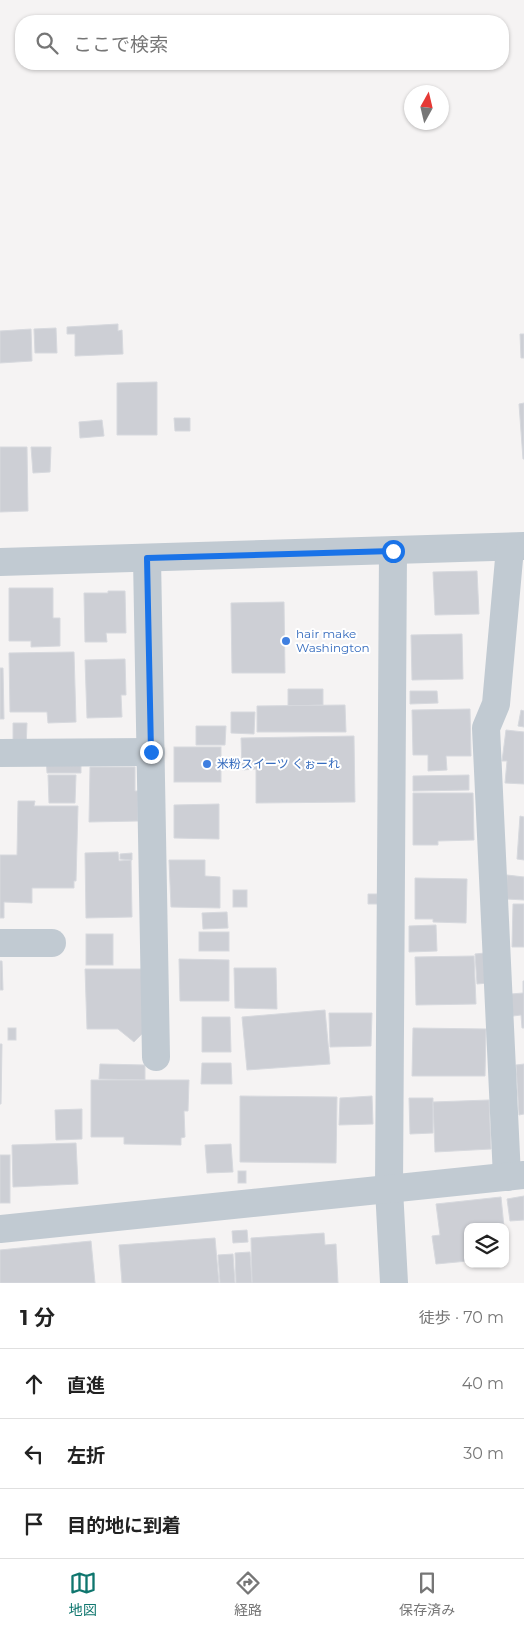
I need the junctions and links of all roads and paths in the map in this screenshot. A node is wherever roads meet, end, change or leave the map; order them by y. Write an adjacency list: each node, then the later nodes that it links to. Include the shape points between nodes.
1 (517, 547): 2 (street); 10 (street, via 496,704 486,728)
2 (393, 551): 3 (street); 11 (street)
3 (147, 558): 4 (street); 5 (street)
4 (0, 562)
5 (151, 752): 6 (street); 9 (street)
6 (0, 753)
7 (0, 943): 8 (street)
8 (52, 943)
9 (156, 1057)
10 (515, 1176): 11 (street)
11 (389, 1189): 12 (street); 13 (street)
12 (0, 1229)
13 (394, 1283)

